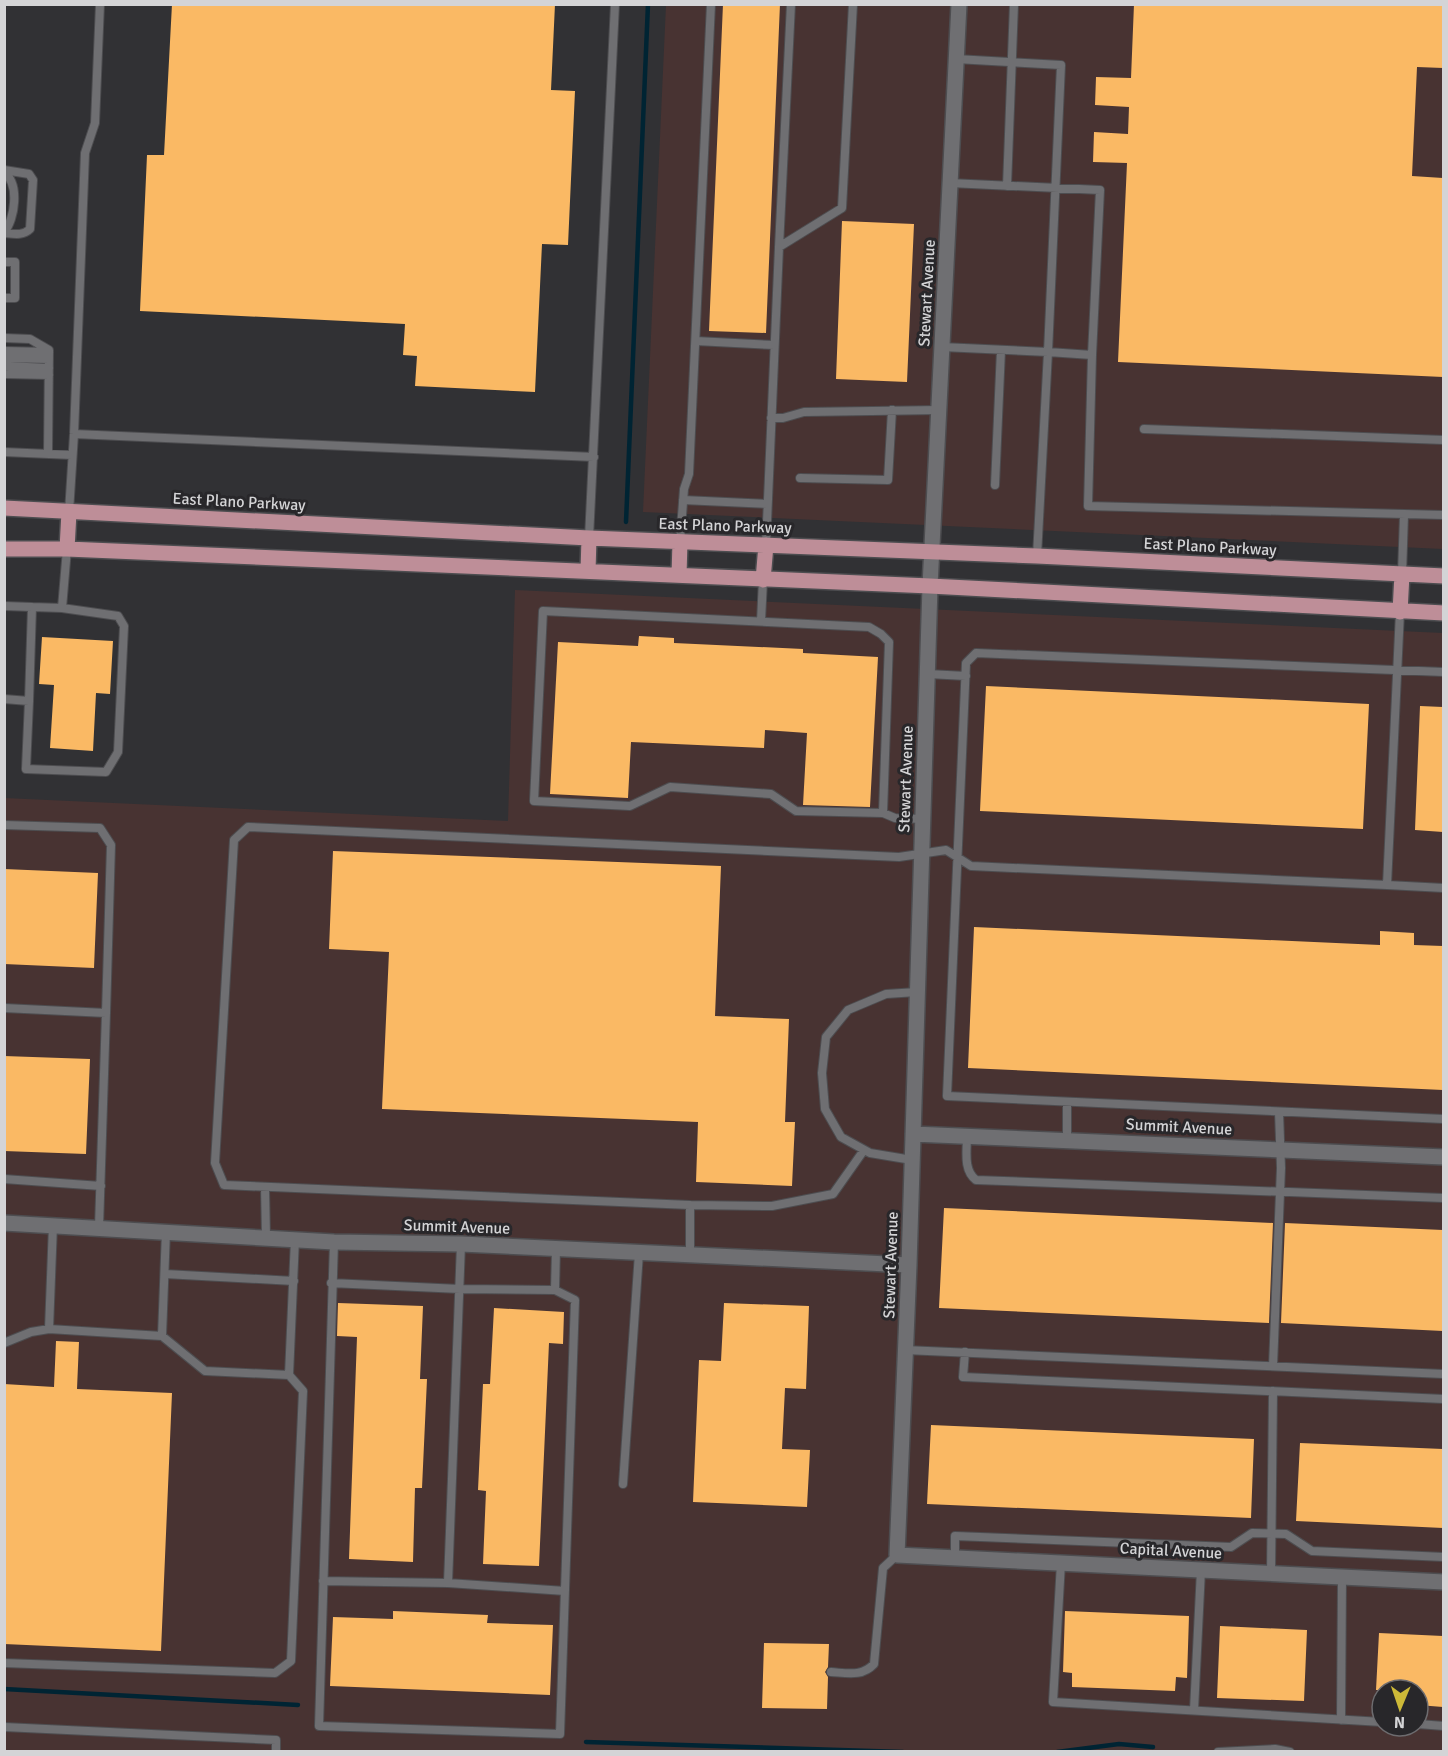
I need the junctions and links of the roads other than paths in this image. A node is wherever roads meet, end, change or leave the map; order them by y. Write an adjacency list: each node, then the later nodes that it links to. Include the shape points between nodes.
1 (100, 4): 34 (lane, via 95,123 85,153)
2 (615, 4): 39 (lane)
3 (711, 4): 19 (lane)
4 (791, 4): 15 (lane)
5 (853, 4): 15 (lane, via 842,208)
6 (959, 4): 8 (street, Stewart Avenue)
7 (1014, 4): 9 (lane)
8 (956, 59): 9 (lane); 11 (street, Stewart Avenue)
9 (1012, 62): 12 (lane); 13 (lane, via 1061,65)
10 (4, 172): 14 (lane, via 14,183 14,217); 14 (lane, via 29,174 33,180 30,229 26,233)
11 (950, 183): 12 (lane); 21 (street, Stewart Avenue)
12 (1007, 186): 13 (lane)
13 (1056, 188): 24 (lane); 25 (lane, via 1100,190)
14 (4, 233)
15 (779, 247): 20 (lane)
16 (4, 262): 17 (lane, via 15,262 15,298)
17 (4, 298)
18 (4, 338): 27 (lane, via 30,339 49,350)
19 (696, 341): 20 (lane); 42 (lane, via 689,474)
20 (774, 345): 32 (lane)
21 (942, 347): 22 (lane); 31 (street, Stewart Avenue)
22 (1001, 350): 24 (lane); 41 (lane)
23 (4, 351): 27 (lane)
24 (1048, 352): 25 (lane); 54 (lane)
25 (1092, 355): 46 (lane, via 1088,506)
26 (4, 358): 27 (lane)
27 (49, 364): 28 (lane); 29 (lane); 37 (lane)
28 (4, 366)
29 (4, 374)
30 (892, 410): 31 (lane); 32 (lane, via 804,412); 40 (lane, via 888,480)
31 (939, 410): 53 (street, Stewart Avenue)
32 (771, 418): 43 (lane)
33 (1144, 429): 35 (lane)
34 (74, 434): 38 (lane); 39 (lane)
35 (1443, 440)
36 (4, 452): 37 (lane)
37 (48, 454): 38 (lane)
38 (72, 455): 45 (lane)
39 (594, 458): 48 (lane)
40 (800, 478)
41 (995, 485)
42 (683, 500): 43 (lane); 49 (lane)
43 (767, 504): 50 (lane)
44 (4, 508): 45 (main road, East Plano Parkway)
45 (69, 512): 48 (main road, East Plano Parkway); 52 (main road)
46 (1404, 515): 47 (lane); 56 (lane)
47 (1443, 515)
48 (589, 538): 49 (main road, East Plano Parkway); 55 (main road)
49 (681, 542): 50 (main road, East Plano Parkway); 57 (main road)
50 (766, 545): 53 (main road, East Plano Parkway); 59 (main road)
51 (4, 549): 52 (main road)
52 (67, 549): 55 (main road); 63 (lane)
53 (932, 553): 54 (main road, East Plano Parkway); 60 (street, Stewart Avenue)
54 (1037, 556): 56 (main road, East Plano Parkway)
55 (588, 571): 57 (main road)
56 (1402, 574): 58 (main road, East Plano Parkway); 64 (main road)
57 (679, 575): 59 (main road)
58 (1443, 576)
59 (763, 580): 60 (main road); 66 (lane)
60 (930, 586): 64 (main road); 69 (street, Stewart Avenue)
61 (4, 606): 62 (lane)
62 (32, 607): 63 (lane); 72 (lane)
63 (62, 608): 72 (lane, via 118,616 124,626 118,752 106,772 26,769)
64 (1400, 612): 65 (main road); 67 (lane)
65 (1443, 613)
66 (761, 621): 73 (lane, via 869,627 889,642); 73 (lane, via 543,611 534,801 630,806 670,787 771,794 796,811)
67 (1397, 670): 68 (lane); 70 (lane, via 976,653 966,663); 78 (lane)
68 (1443, 672)
69 (928, 674): 70 (lane); 74 (street, Stewart Avenue)
70 (966, 676): 77 (lane)
71 (4, 699): 72 (lane)
72 (29, 701)
73 (882, 813): 74 (lane, via 894,818)
74 (923, 819): 76 (street, Stewart Avenue)
75 (4, 825): 82 (lane, via 100,828 111,845)
76 (922, 854): 77 (lane, via 945,850); 80 (street, Stewart Avenue); 95 (lane, via 887,856 248,827 234,840 215,1163 224,1185)
77 (958, 858): 78 (lane, via 971,866); 83 (lane, via 947,1096)
78 (1387, 885): 79 (lane)
79 (1443, 888)
80 (917, 992): 86 (street, Stewart Avenue); 89 (lane, via 886,994 848,1010 826,1037 822,1073 825,1109 841,1137)
81 (4, 1008): 82 (lane)
82 (106, 1012): 94 (lane)
83 (1067, 1102): 84 (lane); 88 (lane)
84 (1280, 1112): 85 (lane); 90 (lane)
85 (1443, 1119)
86 (913, 1134): 87 (street, Summit Avenue); 92 (street, Stewart Avenue)
87 (968, 1136): 88 (street, Summit Avenue); 96 (lane, via 968,1167 976,1180)
88 (1067, 1140): 90 (street, Summit Avenue)
89 (864, 1150): 92 (lane); 98 (lane, via 833,1194 772,1206)
90 (1280, 1150): 91 (street, Summit Avenue); 96 (lane)
91 (1443, 1157)
92 (912, 1160): 110 (street, Stewart Avenue)
93 (4, 1179): 94 (lane)
94 (100, 1186): 101 (lane)
95 (265, 1187): 98 (lane); 103 (lane)
96 (1280, 1190): 97 (lane); 121 (lane)
97 (1443, 1198)
98 (690, 1205): 109 (lane)
99 (4, 1223): 100 (street, Summit Avenue)
100 (53, 1225): 101 (street, Summit Avenue); 116 (lane)
101 (99, 1227): 102 (street, Summit Avenue)
102 (166, 1231): 103 (street, Summit Avenue); 111 (lane)
103 (266, 1238): 104 (street, Summit Avenue)
104 (296, 1239): 105 (street, Summit Avenue); 112 (lane)
105 (334, 1242): 106 (street, Summit Avenue); 113 (lane)
106 (461, 1244): 107 (street, Summit Avenue); 114 (lane)
107 (556, 1249): 108 (street, Summit Avenue); 115 (lane)
108 (639, 1253): 109 (street, Summit Avenue); 126 (lane)
109 (690, 1255): 110 (street, Summit Avenue)
110 (909, 1265): 119 (street, Stewart Avenue)
111 (165, 1274): 112 (lane); 117 (lane)
112 (294, 1281): 123 (lane)
113 (331, 1282): 114 (lane); 135 (lane)
114 (460, 1289): 115 (lane); 137 (lane)
115 (555, 1290): 138 (lane, via 575,1300)
116 (49, 1329): 117 (lane); 118 (lane)
117 (162, 1336): 123 (lane, via 205,1371)
118 (4, 1343)
119 (905, 1350): 120 (lane); 128 (street, Stewart Avenue)
120 (965, 1352): 121 (lane); 124 (lane, via 963,1377)
121 (1273, 1366): 122 (lane)
122 (1443, 1374)
123 (289, 1375): 139 (lane, via 303,1391 291,1661 275,1673)
124 (1273, 1391): 125 (lane); 127 (lane)
125 (1443, 1399)
126 (623, 1484)
127 (1272, 1533): 129 (lane, via 1286,1534 1312,1551); 130 (lane, via 1251,1533 1231,1547 955,1536); 133 (lane)
128 (897, 1555): 130 (street, Capital Avenue); 140 (lane, via 883,1568 874,1664 860,1674)
129 (1443, 1557)
130 (955, 1558): 131 (street, Capital Avenue)
131 (1061, 1563): 132 (street, Capital Avenue); 141 (lane, via 1053,1702)
132 (1201, 1570): 133 (street, Capital Avenue); 141 (lane)
133 (1271, 1574): 134 (street, Capital Avenue)
134 (1342, 1577): 136 (street, Capital Avenue); 142 (lane)
135 (323, 1581): 137 (lane); 138 (lane, via 319,1726 560,1734)
136 (1443, 1582)
137 (448, 1583): 138 (lane)
138 (565, 1591)
139 (4, 1663)
140 (831, 1672)
141 (1194, 1710): 142 (lane)
142 (1341, 1720): 143 (lane)
143 (1370, 1721)
144 (4, 1727): 145 (lane, via 276,1740)
145 (276, 1752)
146 (1218, 1752): 147 (lane)
147 (1290, 1752)

